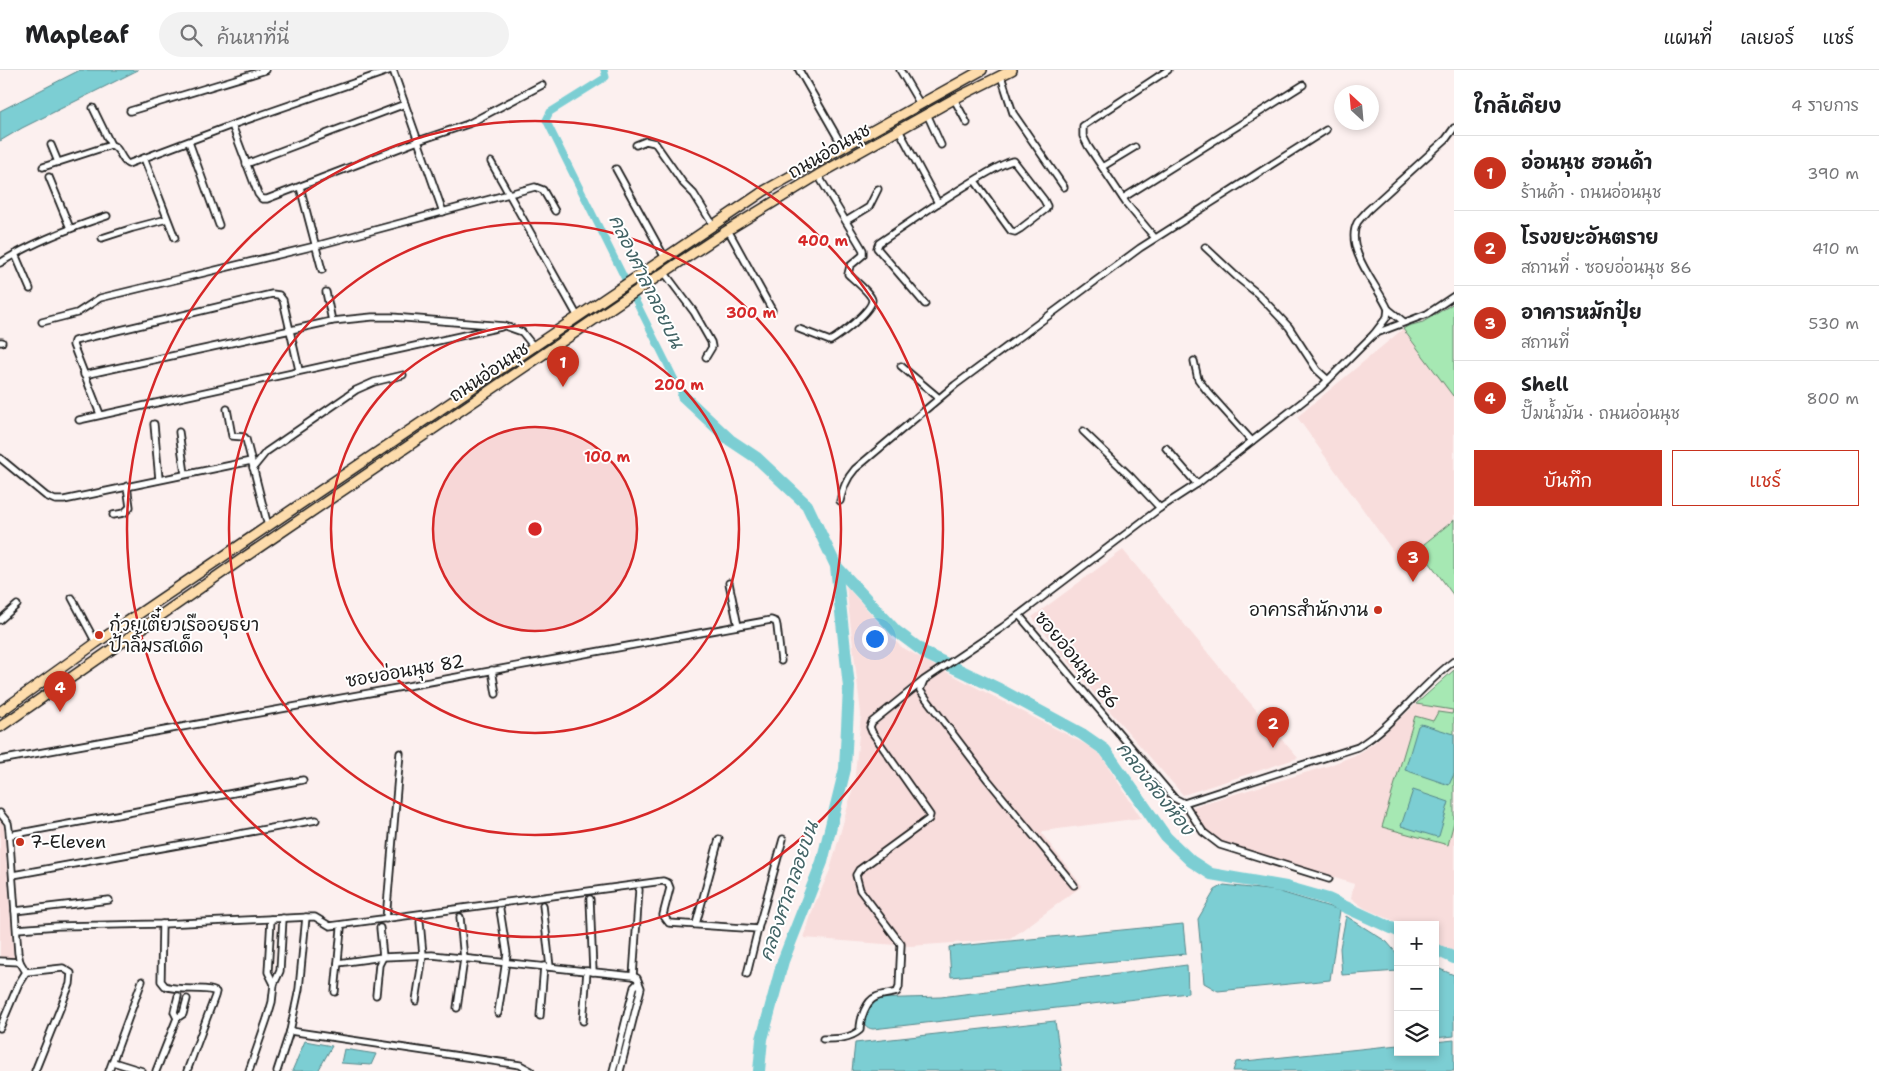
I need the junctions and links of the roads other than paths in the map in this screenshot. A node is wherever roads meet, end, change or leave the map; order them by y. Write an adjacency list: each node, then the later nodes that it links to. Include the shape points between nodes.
1 (266, 70): 17 (street)
2 (392, 70): 14 (street); 20 (street)
3 (799, 70): 30 (street)
4 (900, 70): 15 (street)
5 (982, 70): 8 (main road, ถนนอ่อนนุช)
6 (1012, 70): 9 (main road, ถนนอ่อนนุช)
7 (1168, 70): 37 (street, via 1083,126 1083,136)
8 (967, 74): 12 (main road); 15 (main road, ถนนอ่อนนุช)
9 (1001, 76): 12 (main road, ถนนอ่อนนุช); 43 (street, via 1013,112)
10 (1303, 84): 46 (street)
11 (542, 85): 24 (street, via 468,124)
12 (975, 89): 13 (main road, ถนนอ่อนนุช)
13 (954, 99): 18 (main road, ถนนอ่อนนุช); 19 (street)
14 (405, 104): 24 (street); 35 (street)
15 (920, 104): 30 (main road, ถนนอ่อนนุช)
16 (93, 108): 29 (street)
17 (130, 111)
18 (927, 114): 22 (main road, ถนนอ่อนนุช); 28 (street)
19 (967, 123)
20 (232, 125): 25 (street); 35 (street)
21 (1454, 128): 71 (street, via 1357,223 1354,242)
22 (899, 130): 39 (main road, ถนนอ่อนนุช); 47 (street)
23 (1326, 130): 59 (street)
24 (418, 141): 42 (street); 49 (street)
25 (189, 142): 32 (street); 53 (street)
26 (51, 145): 33 (street)
27 (636, 145): 54 (street, via 650,140 654,143 694,194)
28 (940, 145)
29 (110, 146): 32 (street, via 114,146 128,164); 33 (street)
30 (843, 147): 54 (main road, ถนนอ่อนนุช)
31 (1134, 147): 37 (street)
32 (144, 158): 51 (street)
33 (58, 162): 36 (street)
34 (491, 162): 45 (street)
35 (246, 164): 42 (street, via 262,199)
36 (43, 167)
37 (1102, 167): 46 (street)
38 (616, 169): 63 (street)
39 (818, 175): 52 (street); 56 (main road, ถนนอ่อนนุช)
40 (49, 177): 55 (street)
41 (975, 181): 41 (street, via 1011,231 1020,229 1046,209 1044,200 1014,161); 47 (street)
42 (300, 186): 60 (street)
43 (1064, 187)
44 (878, 189): 52 (street, via 869,207)
45 (508, 194): 48 (street, via 539,187); 49 (street); 73 (street)
46 (1122, 198): 59 (street)
47 (938, 203): 70 (street, via 879,243 877,248)
48 (555, 211)
49 (443, 212): 60 (street)
50 (107, 216): 55 (street)
51 (168, 219): 57 (street); 58 (street)
52 (846, 221): 78 (street, via 863,250 863,254 850,266 848,274 870,295 870,308 830,340)
53 (219, 225)
54 (713, 225): 63 (main road, ถนนอ่อนนุช)
55 (70, 228): 62 (street)
56 (728, 230): 66 (main road, ถนนอ่อนนุช); 72 (street)
57 (102, 238)
58 (175, 238)
59 (1155, 238): 89 (street)
60 (315, 246): 65 (street); 75 (street, via 100,298 77,313)
61 (1205, 248): 88 (street, via 1252,287 1289,327 1317,370)
62 (17, 253): 64 (street); 67 (street)
63 (665, 258): 73 (main road, ถนนอ่อนนุช)
64 (0, 263)
65 (322, 270)
66 (664, 272): 82 (street, via 694,312 711,342); 110 (main road, ถนนอ่อนนุช)
67 (30, 289)
68 (326, 292): 74 (street)
69 (1454, 296): 76 (street, ซอยอ่อนนุช 86, via 1427,314)
70 (925, 304)
71 (1388, 309): 76 (street); 80 (street, ซอยอ่อนนุช 86, via 1387,317)
72 (772, 310)
73 (578, 317): 81 (main road, ถนนอ่อนนุช)
74 (332, 321): 77 (street, via 392,317); 79 (street)
75 (42, 322)
76 (1404, 322): 80 (street, ซอยอ่อนนุช 86)
77 (505, 326): 81 (street, via 522,332); 85 (street)
78 (799, 329)
79 (290, 330): 85 (street); 87 (street); 87 (street, via 283,300 272,294 74,340)
80 (1374, 334): 88 (street, ซอยอ่อนนุช 86)
81 (534, 347): 108 (main road, ถนนอ่อนนุช)
82 (706, 357)
83 (1194, 360): 96 (street, via 1198,378 1207,391)
84 (901, 366): 89 (street)
85 (299, 370): 91 (street)
86 (403, 375): 100 (street, via 356,390 266,452)
87 (84, 376): 91 (street)
88 (1328, 380): 96 (street, ซอยอ่อนนุช 86)
89 (939, 398): 105 (street, via 855,469 844,486)
90 (227, 409): 99 (street, via 232,436 246,439)
91 (100, 414): 92 (street)
92 (79, 420)
93 (154, 424): 102 (street)
94 (1083, 431): 106 (street)
95 (179, 432): 101 (street)
96 (1252, 441): 103 (street, ซอยอ่อนนุช 86)
97 (1166, 448): 103 (street)
98 (0, 458): 104 (street, via 55,500)
99 (251, 461): 100 (street); 101 (street)
100 (253, 468): 108 (street)
101 (185, 474): 102 (street)
102 (159, 479): 104 (street)
103 (1197, 484): 106 (street, ซอยอ่อนนุช 86)
104 (127, 486): 107 (street, via 130,507 124,513)
105 (840, 502)
106 (1160, 508): 114 (street, ซอยอ่อนนุช 86)
107 (113, 515)
108 (268, 526): 109 (main road, ถนนอ่อนนุช)
109 (232, 550): 110 (main road); 117 (main road, ถนนอ่อนนุช)
110 (239, 561): 124 (main road, ถนนอ่อนนุช)
111 (729, 583): 116 (street)
112 (72, 598): 117 (street)
113 (17, 604): 115 (street)
114 (1019, 614): 121 (street, ซอยอ่อนนุช 86); 128 (street, ซอยอ่อนนุช 86, via 1174,798)
115 (0, 620)
116 (738, 626): 118 (street, ซอยอ่อนนุช 82, via 771,620 776,622); 120 (street, ซอยอ่อนนุช 82)
117 (96, 643): 123 (main road, ถนนอ่อนนุช)
118 (781, 660)
119 (1454, 661): 128 (street, via 1373,738 1358,747)
120 (492, 670): 122 (street); 126 (street, ซอยอ่อนนุช 82)
121 (924, 680): 136 (street, via 922,693); 182 (street, ซอยอ่อนนุช 86, via 870,727 930,815 929,819 856,875 860,890 901,944 899,987 897,992 875,997 868,1004 860,1021 860,1030 855,1034)
122 (496, 694)
123 (0, 712)
124 (0, 727)
125 (400, 753): 147 (street)
126 (0, 760)
127 (303, 780): 131 (street)
128 (1184, 803): 135 (street, ซอยอ่อนนุช 86, via 1203,832 1220,845)
129 (0, 812): 131 (street, via 8,823)
130 (316, 820): 134 (street)
131 (10, 835): 134 (street)
132 (719, 839): 150 (street)
133 (783, 839): 154 (street)
134 (13, 875): 141 (street)
135 (1330, 879)
136 (1074, 886)
137 (638, 890): 166 (street)
138 (590, 899): 163 (street)
139 (109, 900): 141 (street)
140 (542, 905): 162 (street)
141 (15, 910): 152 (street)
142 (500, 910): 161 (street, via 507,954)
143 (306, 917): 145 (street); 147 (street, via 315,917 330,926); 181 (street, via 299,989)
144 (460, 917): 157 (street)
145 (283, 918): 146 (street); 169 (street, via 280,971)
146 (271, 919): 149 (street); 169 (street, via 268,972)
147 (386, 919): 150 (street, via 663,881 670,888 663,915 665,920 668,923)
148 (420, 922): 155 (street)
149 (162, 924): 152 (street); 171 (street, via 161,981)
150 (696, 924): 154 (street)
151 (380, 928): 156 (street)
152 (17, 929): 159 (street)
153 (341, 929): 160 (street)
154 (758, 929): 165 (street)
155 (423, 954): 156 (street); 157 (street); 174 (street)
156 (384, 958): 160 (street); 173 (street, via 379,965)
157 (464, 959): 161 (street); 175 (street)
158 (0, 961): 159 (street)
159 (20, 962): 164 (street)
160 (338, 963): 170 (street)
161 (505, 963): 162 (street); 176 (street)
162 (547, 966): 163 (street); 177 (street)
163 (590, 971): 166 (street); 179 (street)
164 (26, 972): 180 (street); 184 (street, via 63,968 71,973 70,984)
165 (747, 974)
166 (633, 976): 168 (street)
167 (142, 981): 183 (street)
168 (638, 983): 192 (street, via 634,987); 193 (street, via 641,988)
169 (274, 984): 189 (street, via 267,1020)
170 (335, 992)
171 (178, 993): 172 (street); 178 (street, via 174,1012)
172 (188, 995): 178 (street, via 183,1014); 188 (street, via 211,990 216,992)
173 (376, 995)
174 (416, 1001)
175 (457, 1008)
176 (498, 1013)
177 (540, 1016)
178 (177, 1018): 187 (street)
179 (583, 1021)
180 (0, 1028)
181 (290, 1031): 190 (street); 191 (street, via 520,1065)
182 (823, 1039)
183 (112, 1062): 185 (street); 186 (street)
184 (35, 1071)
185 (109, 1071)
186 (142, 1071)
187 (156, 1071)
188 (187, 1071)
189 (249, 1071)
190 (277, 1071)
191 (531, 1071)
192 (613, 1071)
193 (620, 1071)

